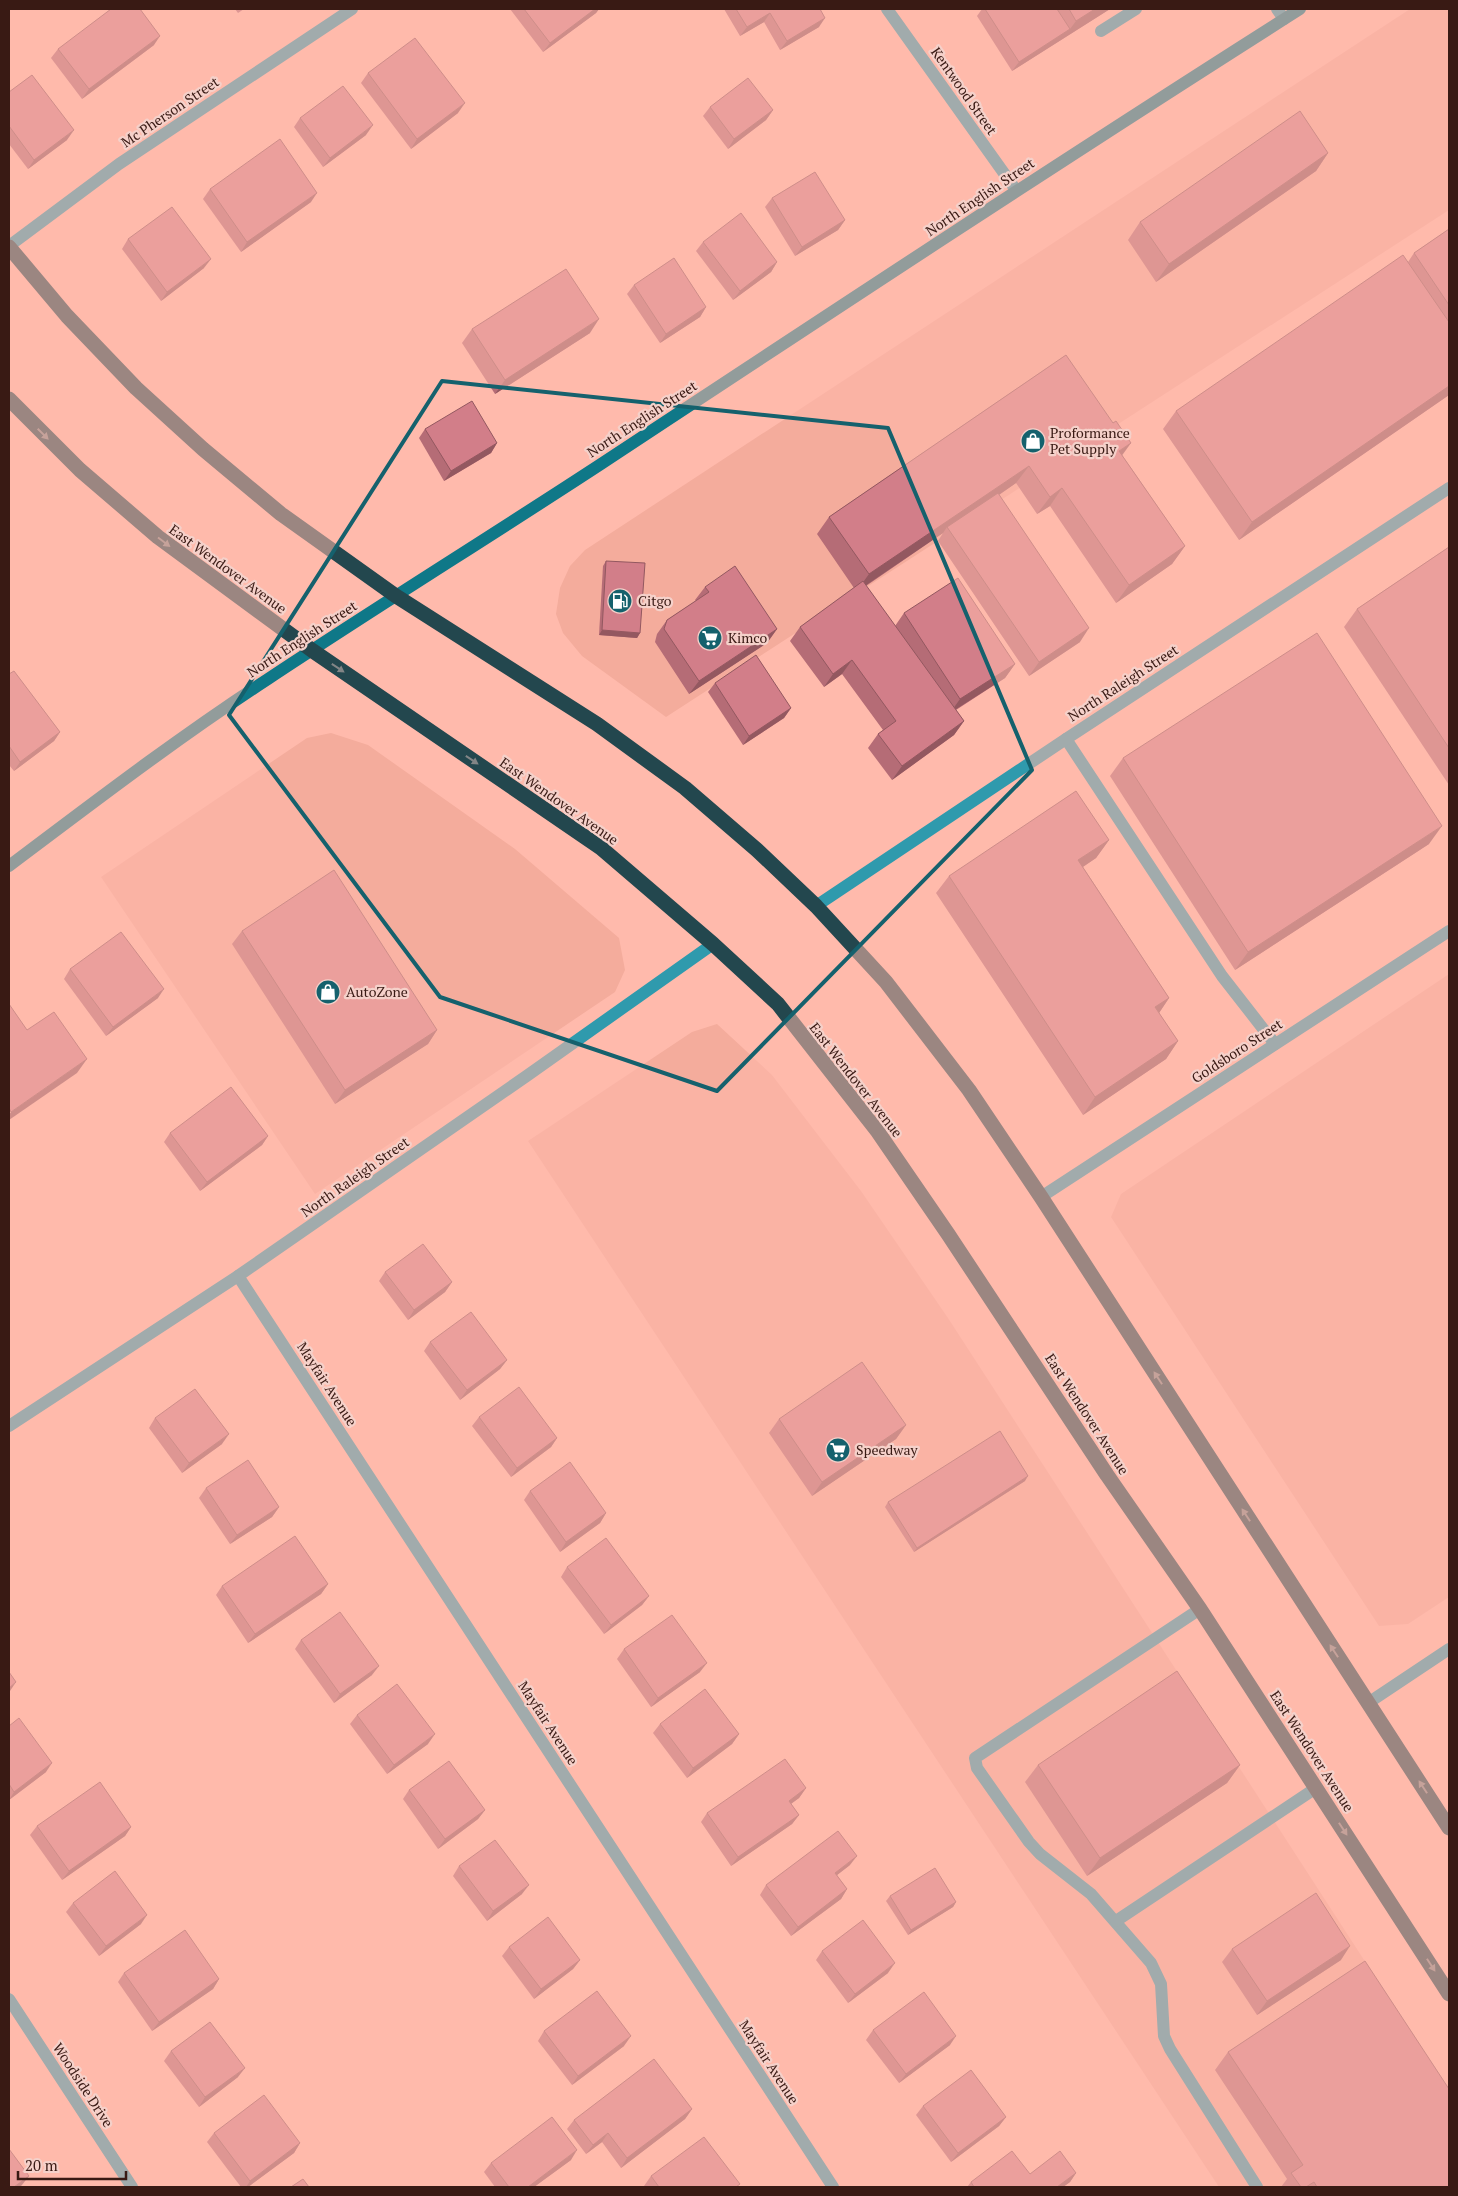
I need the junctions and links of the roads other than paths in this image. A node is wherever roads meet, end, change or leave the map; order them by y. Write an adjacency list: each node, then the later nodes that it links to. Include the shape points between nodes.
1 (352, 9): 8 (street, Mc Pherson Street, via 119,164)
2 (887, 9): 7 (street, Kentwood Street)
3 (1136, 9): 6 (street)
4 (1300, 9): 5 (street, North English Street)
5 (1280, 14): 7 (street, North English Street)
6 (1102, 31)
7 (1016, 190): 11 (street, North English Street)
8 (9, 246): 11 (highway, via 80,331 203,449 281,514)
9 (9, 399): 12 (highway, East Wendover Avenue, one-way to 12, via 80,470 158,537)
10 (1449, 488): 13 (street, North Raleigh Street)
11 (396, 596): 12 (street, North English Street); 15 (highway, via 598,724 685,788)
12 (313, 651): 14 (street, North English Street, via 119,784); 17 (highway, East Wendover Avenue, one-way to 17, via 601,848)
13 (1066, 738): 15 (street, North Raleigh Street); 18 (street, via 1222,976)
14 (9, 866)
15 (816, 906): 19 (highway, via 886,982 929,1036 970,1090)
16 (1449, 931): 18 (street, Goldsboro Street)
17 (714, 944): 20 (street, North Raleigh Street); 22 (highway, East Wendover Avenue, via 778,1004 878,1132)
18 (1275, 1044): 19 (street, Goldsboro Street)
19 (1041, 1197): 24 (highway, one-way to 19)
20 (238, 1276): 21 (street, North Raleigh Street); 31 (street, Mayfair Avenue)
21 (9, 1426)
22 (1200, 1609): 25 (highway, East Wendover Avenue); 27 (street, via 975,1758 977,1768 1029,1842 1081,1885)
23 (1449, 1649): 24 (street)
24 (1368, 1703): 26 (highway, one-way to 24)
25 (1316, 1788): 27 (street); 28 (highway, East Wendover Avenue, one-way to 28)
26 (1449, 1828)
27 (1116, 1922): 32 (street, via 1152,1963 1161,1984 1164,2036 1170,2049)
28 (1449, 1994)
29 (9, 1999): 30 (street, Woodside Drive)
30 (132, 2187)
31 (833, 2187)
32 (1257, 2187)

